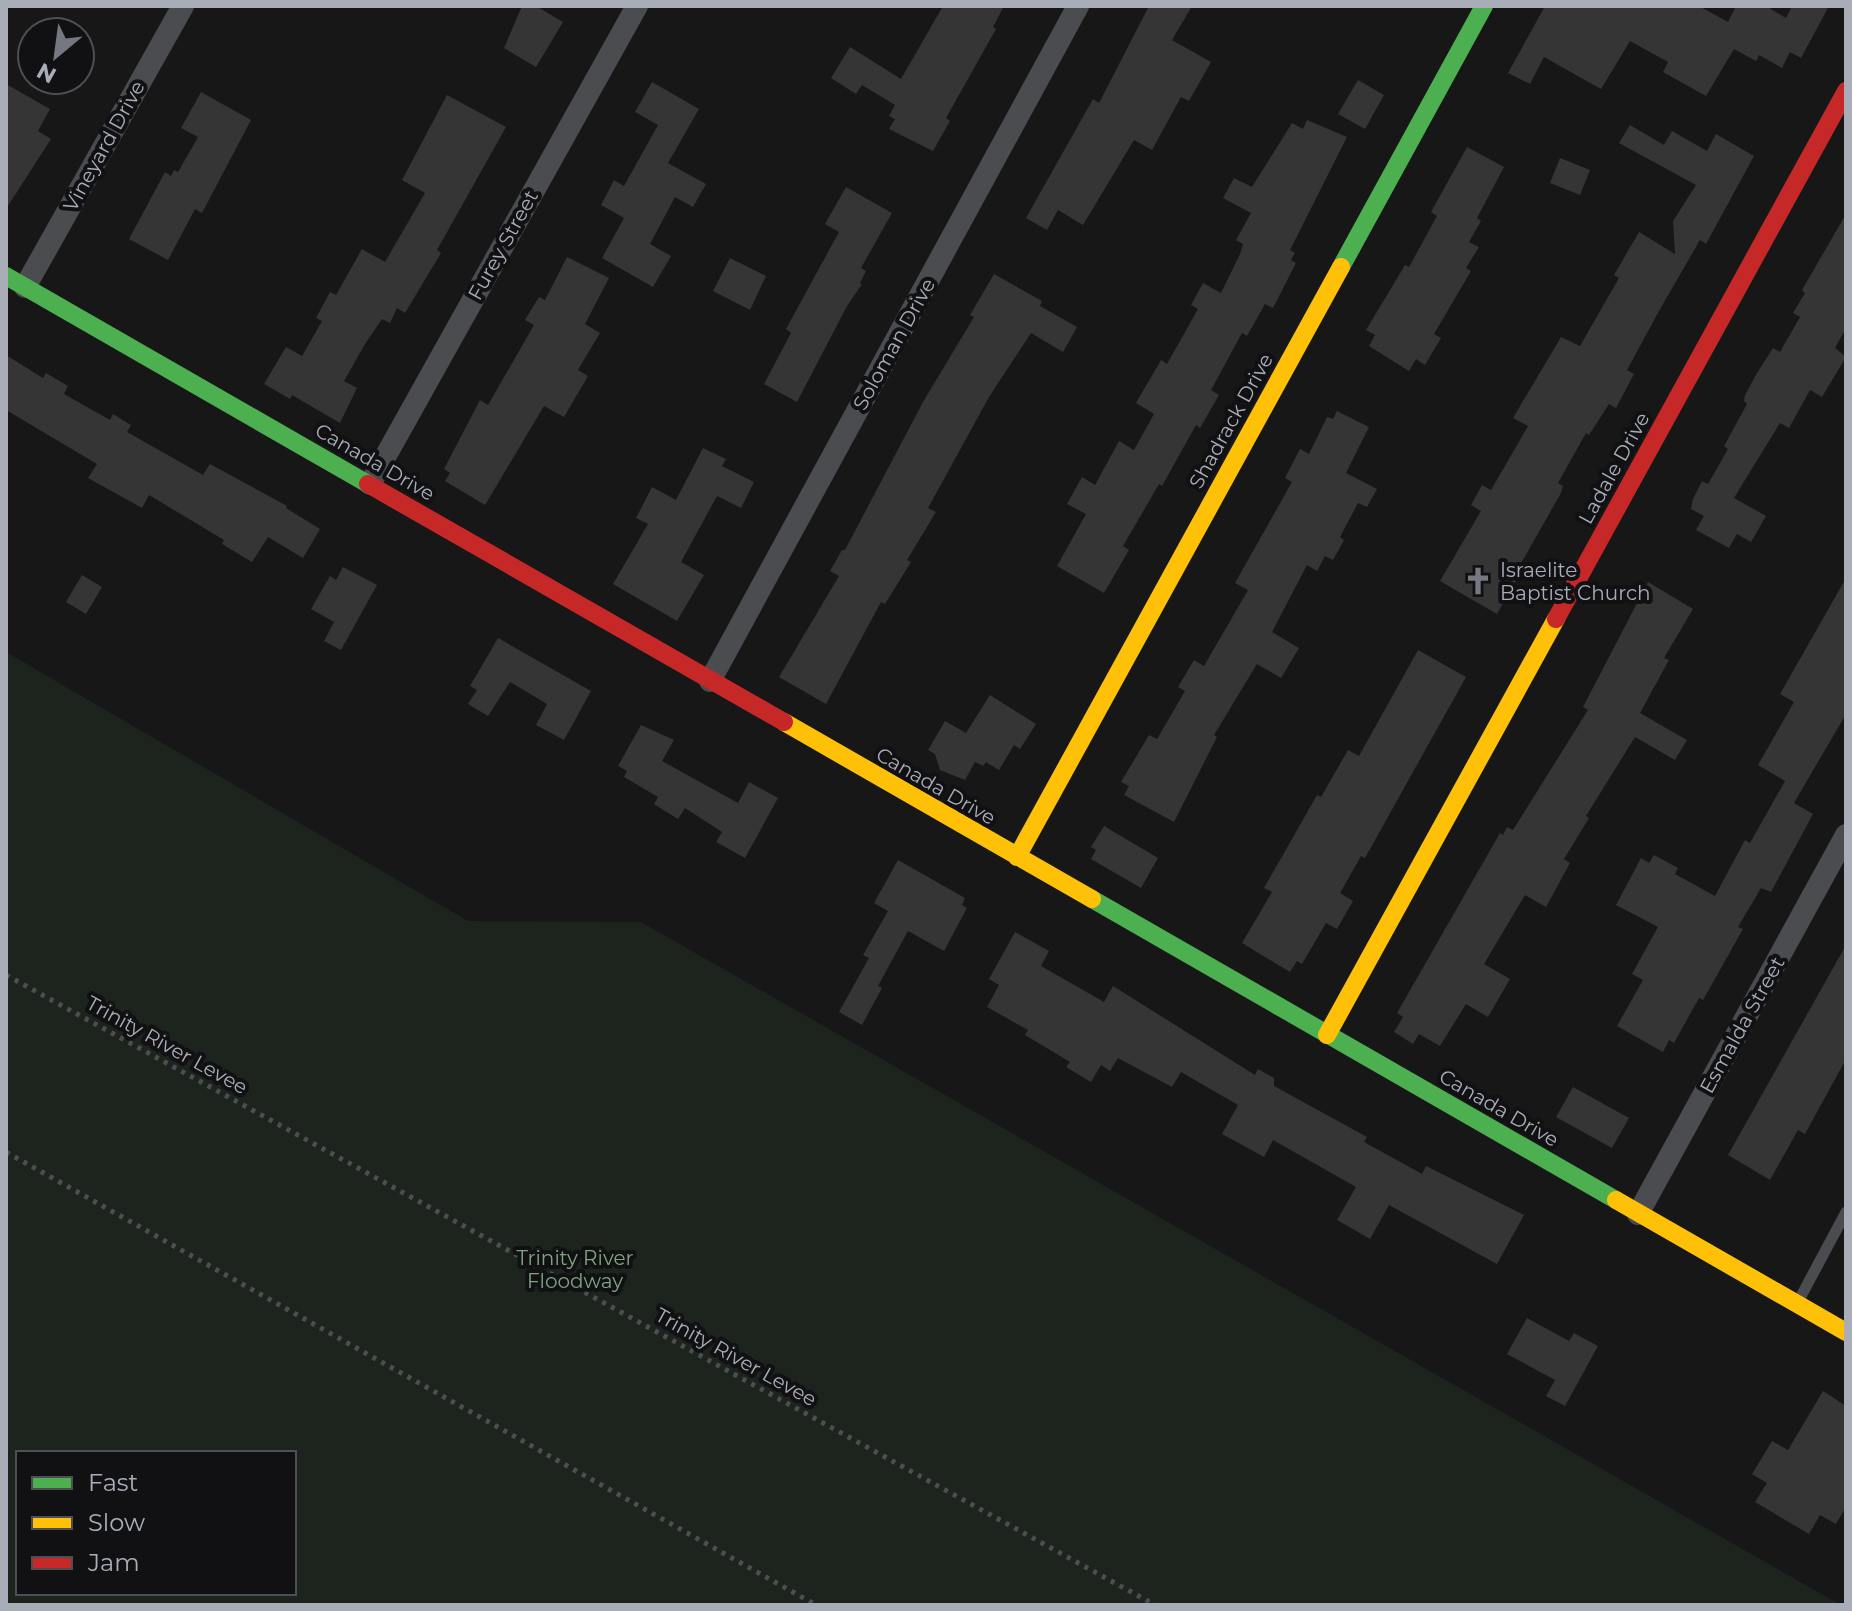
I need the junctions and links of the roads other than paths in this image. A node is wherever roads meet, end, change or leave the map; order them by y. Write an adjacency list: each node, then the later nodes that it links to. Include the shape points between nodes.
1 (183, 6): 6 (street, Vineyard Drive)
2 (637, 6): 7 (street, Furey Street)
3 (1078, 6): 8 (street, Soloman Drive)
4 (1484, 6): 10 (street, Shadrack Drive)
5 (1846, 91): 11 (street, Ladale Drive)
6 (16, 281): 7 (street, Canada Drive)
7 (370, 484): 8 (street, Canada Drive)
8 (710, 681): 10 (street, Canada Drive)
9 (1846, 835): 13 (street, Esmalda Street)
10 (1017, 857): 11 (street, Canada Drive)
11 (1327, 1035): 13 (street, Canada Drive)
12 (1846, 1212): 14 (lane)
13 (1638, 1214): 14 (street, Canada Drive)
14 (1796, 1304): 15 (street, Canada Drive)
15 (1846, 1332)

